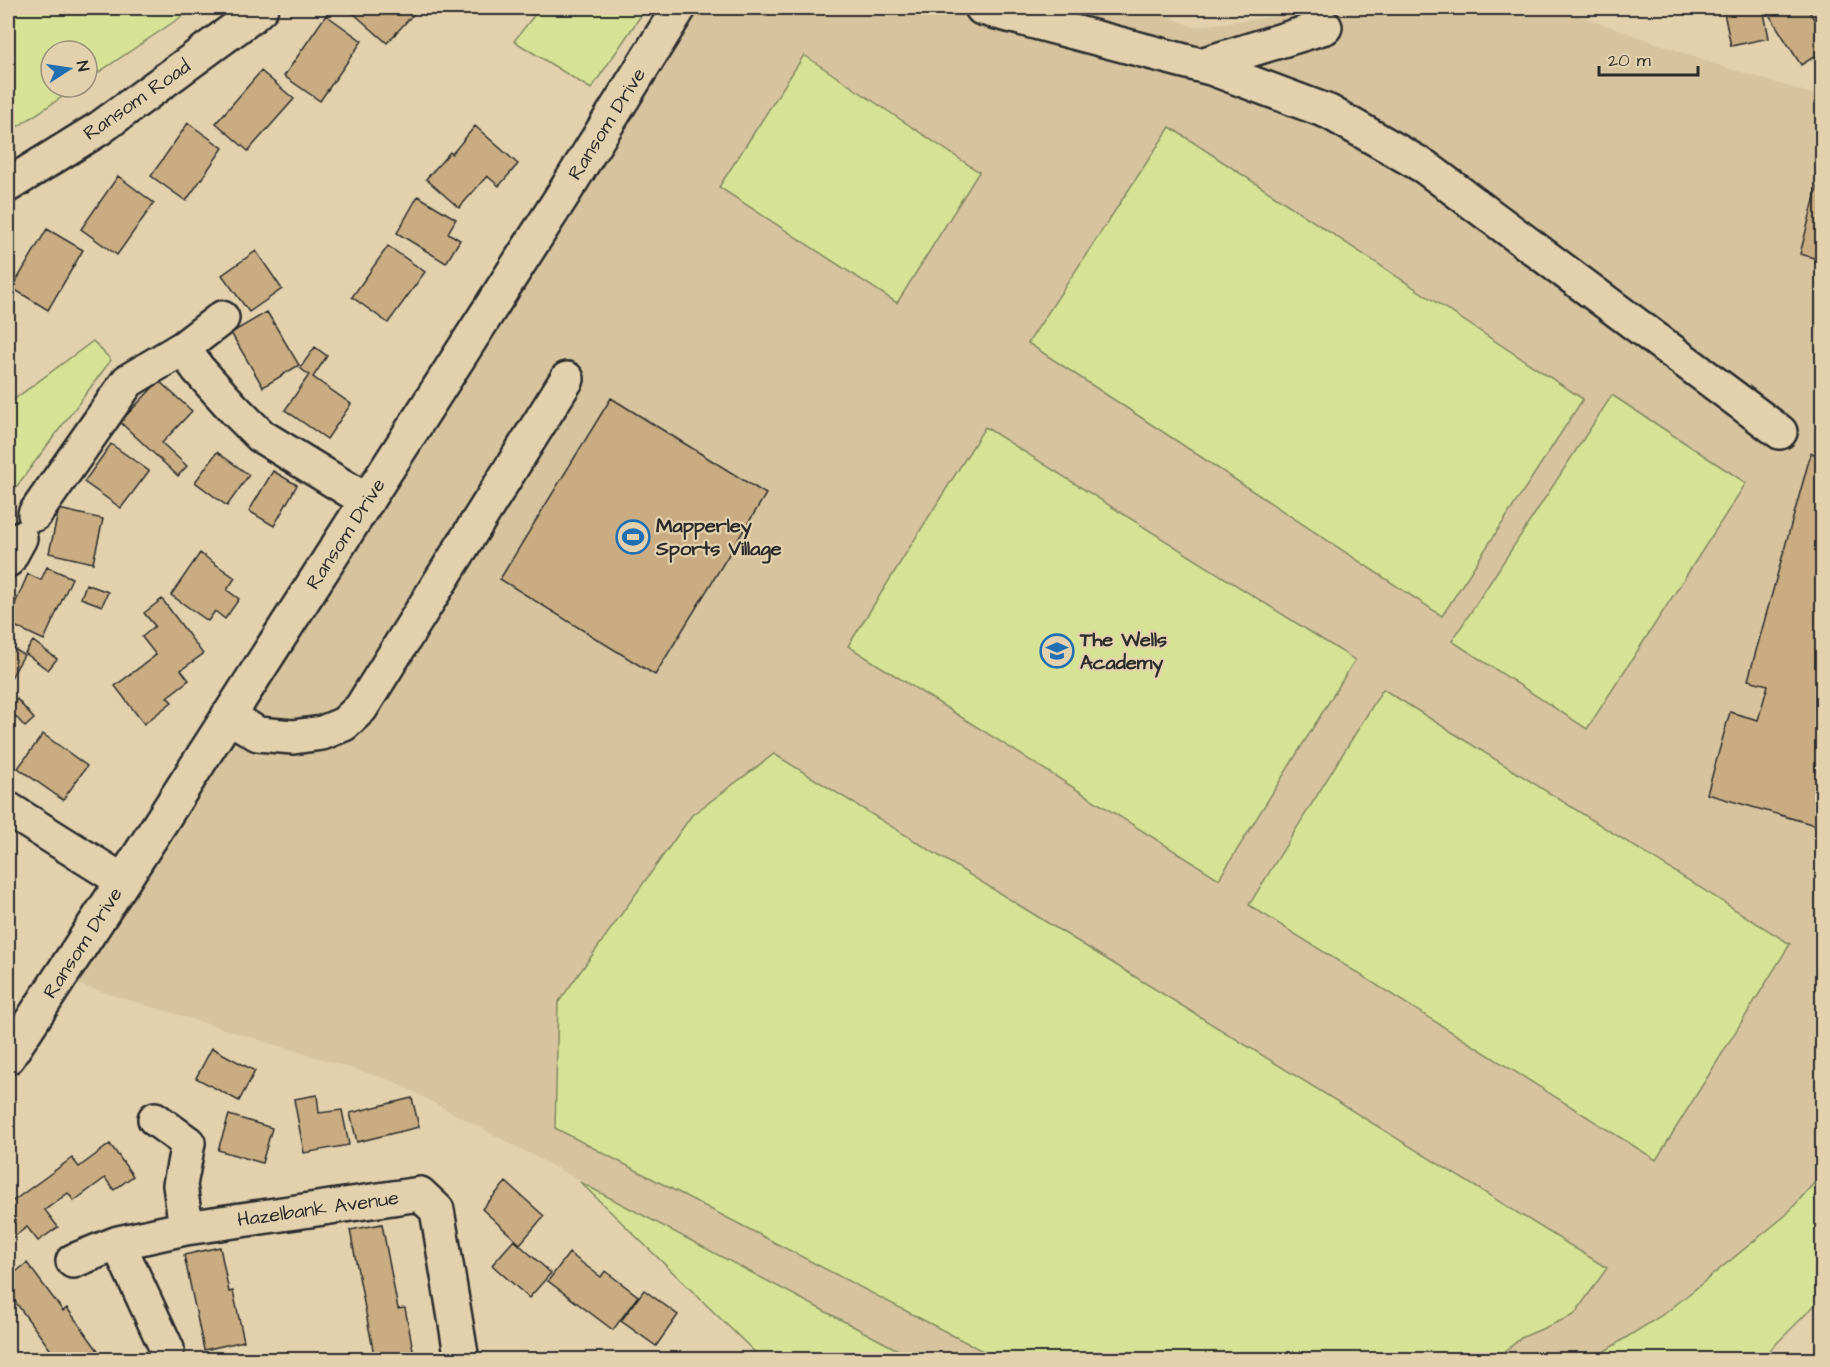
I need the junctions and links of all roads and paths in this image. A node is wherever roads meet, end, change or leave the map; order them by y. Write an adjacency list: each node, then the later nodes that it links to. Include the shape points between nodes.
1 (261, 8): 6 (street, Ransom Road, via 100,128)
2 (679, 8): 11 (street, Ransom Drive)
3 (982, 8): 5 (street)
4 (1325, 27): 5 (street)
5 (1201, 65): 10 (street, via 1329,112 1425,167)
6 (8, 185)
7 (222, 318): 8 (street)
8 (183, 348): 11 (street, via 261,436); 12 (street, via 128,381)
9 (567, 379): 13 (street, via 361,708 344,724 322,733 293,736 258,734)
10 (1780, 432)
11 (367, 501): 13 (street, Ransom Drive)
12 (21, 538)
13 (228, 716): 15 (street, Ransom Drive)
14 (8, 809): 15 (street)
15 (123, 881): 16 (street, Ransom Drive)
16 (8, 1057)
17 (155, 1119): 18 (street, via 188,1143 180,1185)
18 (186, 1228): 19 (street, Hazelbank Avenue); 22 (street, Hazelbank Avenue, via 420,1194 437,1210)
19 (118, 1243): 20 (street, Hazelbank Avenue); 21 (street)
20 (73, 1261)
21 (167, 1349)
22 (462, 1359)

